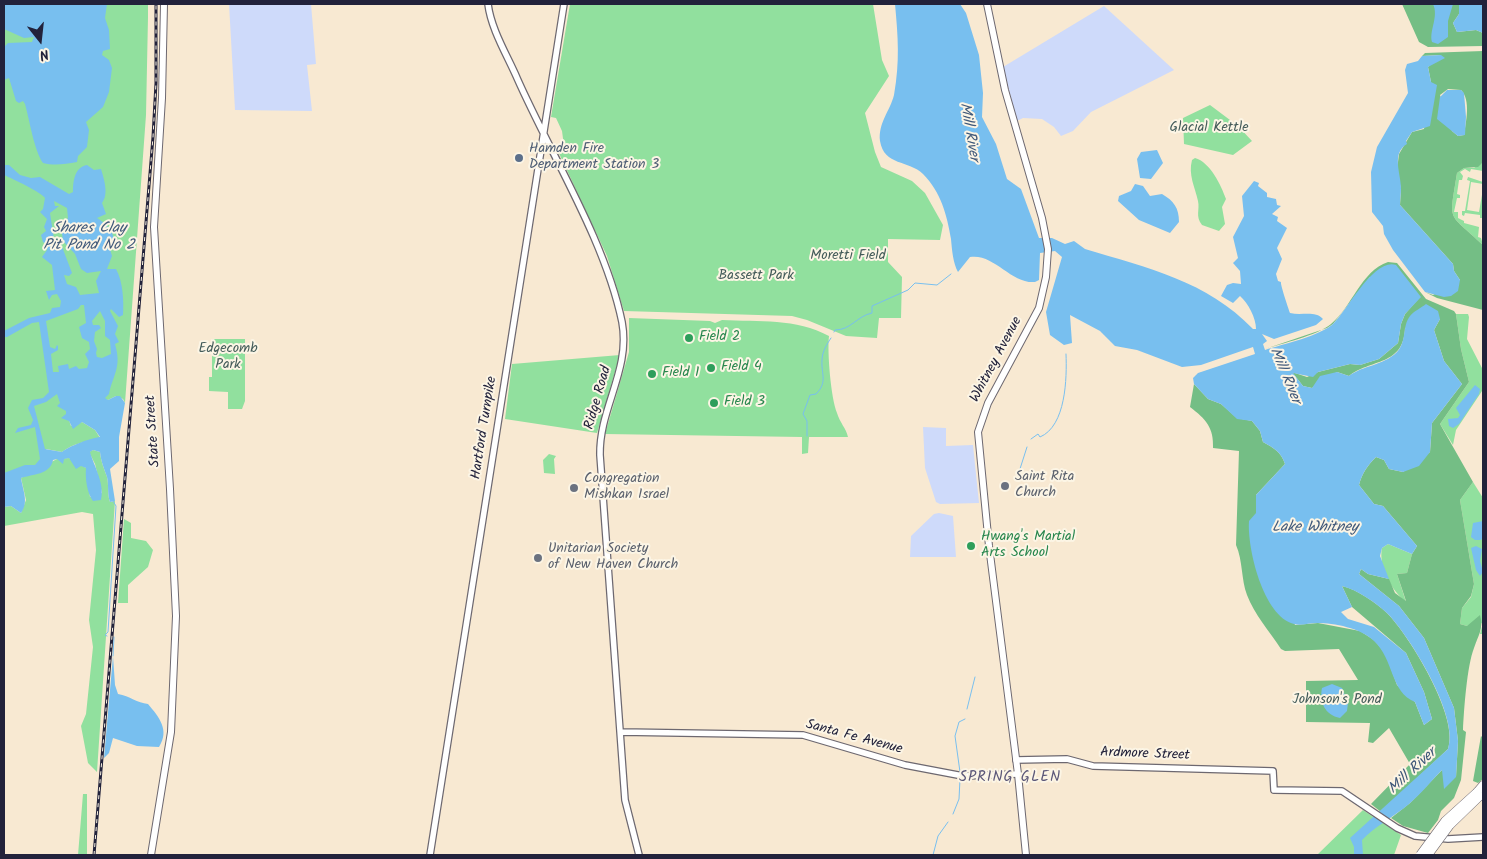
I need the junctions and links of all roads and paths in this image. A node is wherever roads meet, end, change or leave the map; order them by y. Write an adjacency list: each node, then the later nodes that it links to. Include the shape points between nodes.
1 (164, 4): 11 (main road, State Street, via 154,227 176,616 172,723)
2 (488, 4): 5 (main road, Ridge Road, via 494,27)
3 (564, 4): 5 (main road, Hartford Turnpike)
4 (987, 4): 7 (main road, Whitney Avenue, via 1005,90 1048,253 1039,308 988,403 978,432 988,546)
5 (542, 132): 6 (main road, Ridge Road, via 604,262 623,330 622,365 603,422 600,446); 12 (main road, Hartford Turnpike)
6 (621, 732): 8 (main road, Santa Fe Avenue, via 803,735 914,767 963,776); 13 (main road, Ridge Road, via 626,804)
7 (1016, 760): 8 (main road, Whitney Avenue); 10 (main road, Ardmore Street, via 1067,759 1093,766 1273,770 1274,790 1339,791 1389,823 1423,838)
8 (1018, 774): 14 (main road, Whitney Avenue)
9 (1481, 791): 15 (highway, bridge, via 1445,821); 16 (highway, bridge)
10 (1483, 837)
11 (151, 855)
12 (430, 855)
13 (639, 855)
14 (1026, 855)
15 (1420, 855)
16 (1428, 855)

